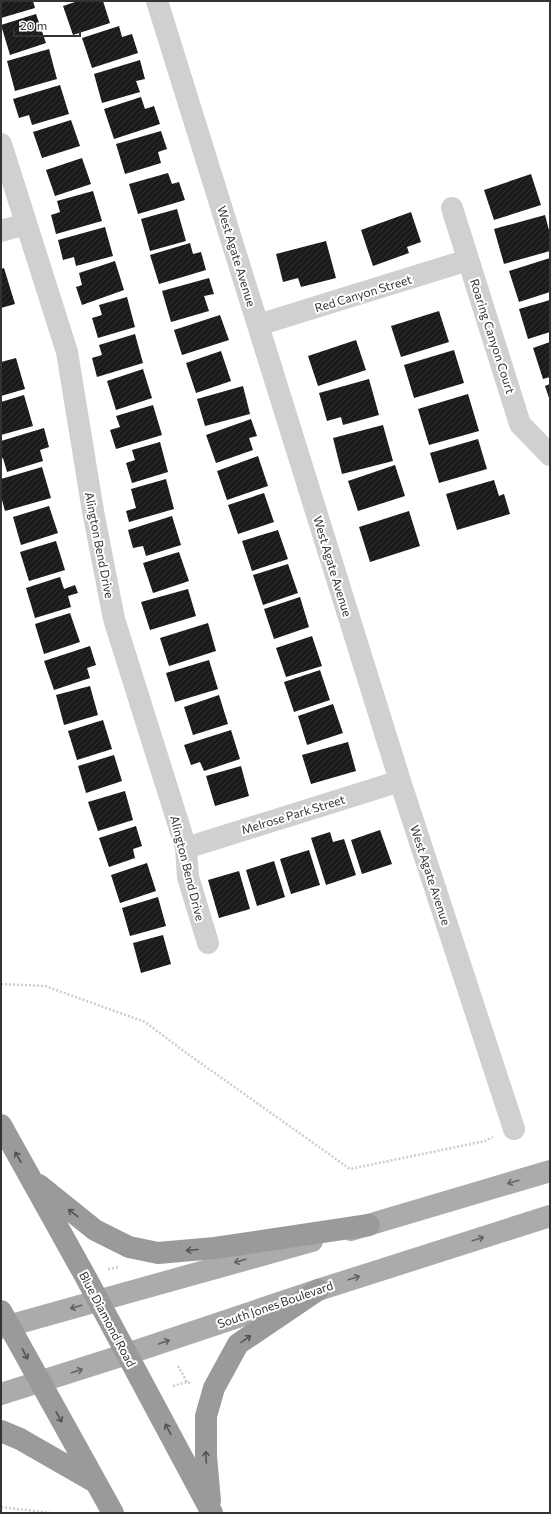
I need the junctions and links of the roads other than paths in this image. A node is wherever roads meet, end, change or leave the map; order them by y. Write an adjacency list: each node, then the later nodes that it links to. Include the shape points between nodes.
1 (157, 1): 7 (street, West Agate Avenue)
2 (1, 144): 4 (street, Alington Bend Drive)
3 (452, 208): 6 (street, Roaring Canyon Court)
4 (26, 224): 5 (street); 10 (street, Alington Bend Drive, via 67,352 114,619)
5 (1, 231)
6 (468, 260): 7 (street, Red Canyon Street); 8 (street, Roaring Canyon Court, via 520,424)
7 (258, 325): 9 (street, West Agate Avenue)
8 (550, 454)
9 (400, 780): 10 (street, Melrose Park Street); 13 (street, West Agate Avenue)
10 (186, 848): 11 (street, Alington Bend Drive, via 188,877)
11 (208, 943)
12 (1, 1126): 15 (highway, Blue Diamond Road, one-way to 12)
13 (514, 1129)
14 (550, 1171): 17 (main road, one-way to 17)
15 (31, 1180): 17 (highway, one-way to 15, via 215,1248 158,1253 129,1248 95,1230); 19 (highway, Blue Diamond Road)
16 (550, 1216): 18 (main road, South Jones Boulevard, one-way to 16)
17 (369, 1225): 19 (main road, one-way to 19)
18 (318, 1290): 21 (main road, South Jones Boulevard, one-way to 18); 26 (highway, one-way to 18, via 206,1456 206,1416 214,1388 238,1344)
19 (98, 1301): 20 (main road, one-way to 20, via 54,1313); 21 (highway, Blue Diamond Road)
20 (4, 1322): 22 (highway, one-way to 22)
21 (127, 1354): 22 (main road, South Jones Boulevard, one-way to 21); 26 (highway, Blue Diamond Road, one-way to 21)
22 (40, 1383): 23 (main road, South Jones Boulevard); 25 (highway, one-way to 25)
23 (1, 1394)
24 (1, 1431): 25 (highway)
25 (96, 1482): 27 (highway)
26 (212, 1511)
27 (113, 1513)

